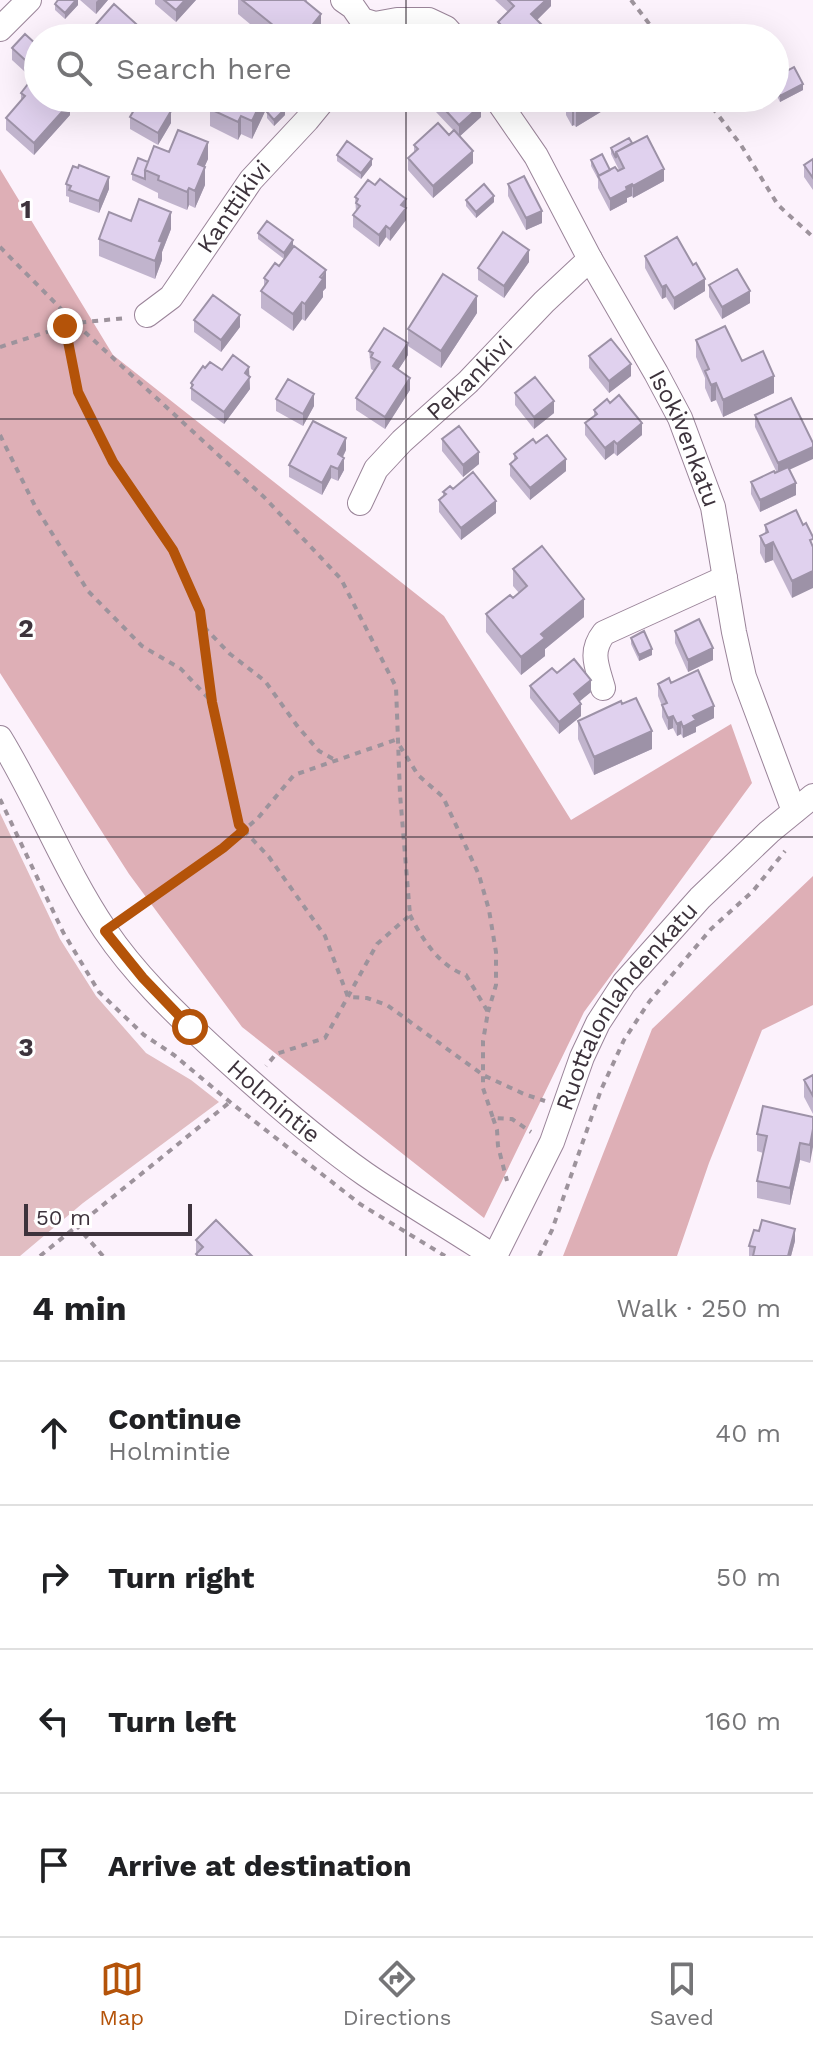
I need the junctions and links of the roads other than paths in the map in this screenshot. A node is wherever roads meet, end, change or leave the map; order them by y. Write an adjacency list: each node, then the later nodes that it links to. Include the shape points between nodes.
1 (29, 0): 6 (street)
2 (343, 0): 3 (street)
3 (366, 24)
4 (386, 24): 5 (street)
5 (438, 24)
6 (0, 29)
7 (314, 112): 10 (street, Kanttikivi, via 251,180 171,297)
8 (506, 112): 9 (street, Isokivenkatu, via 536,156)
9 (590, 259): 11 (street, Pekankivi, via 402,441 376,469); 12 (street, Isokivenkatu, via 695,453 713,507)
10 (147, 315)
11 (360, 503)
12 (725, 578): 13 (street, via 604,633 596,643 595,659); 15 (street, Isokivenkatu, via 744,677)
13 (603, 688)
14 (0, 738): 16 (street, Holmintie, via 85,898 143,978 251,1083 311,1132)
15 (804, 804): 16 (street, Ruottalonlahdenkatu, via 700,898 624,983 598,1023 552,1142)
16 (494, 1256)

